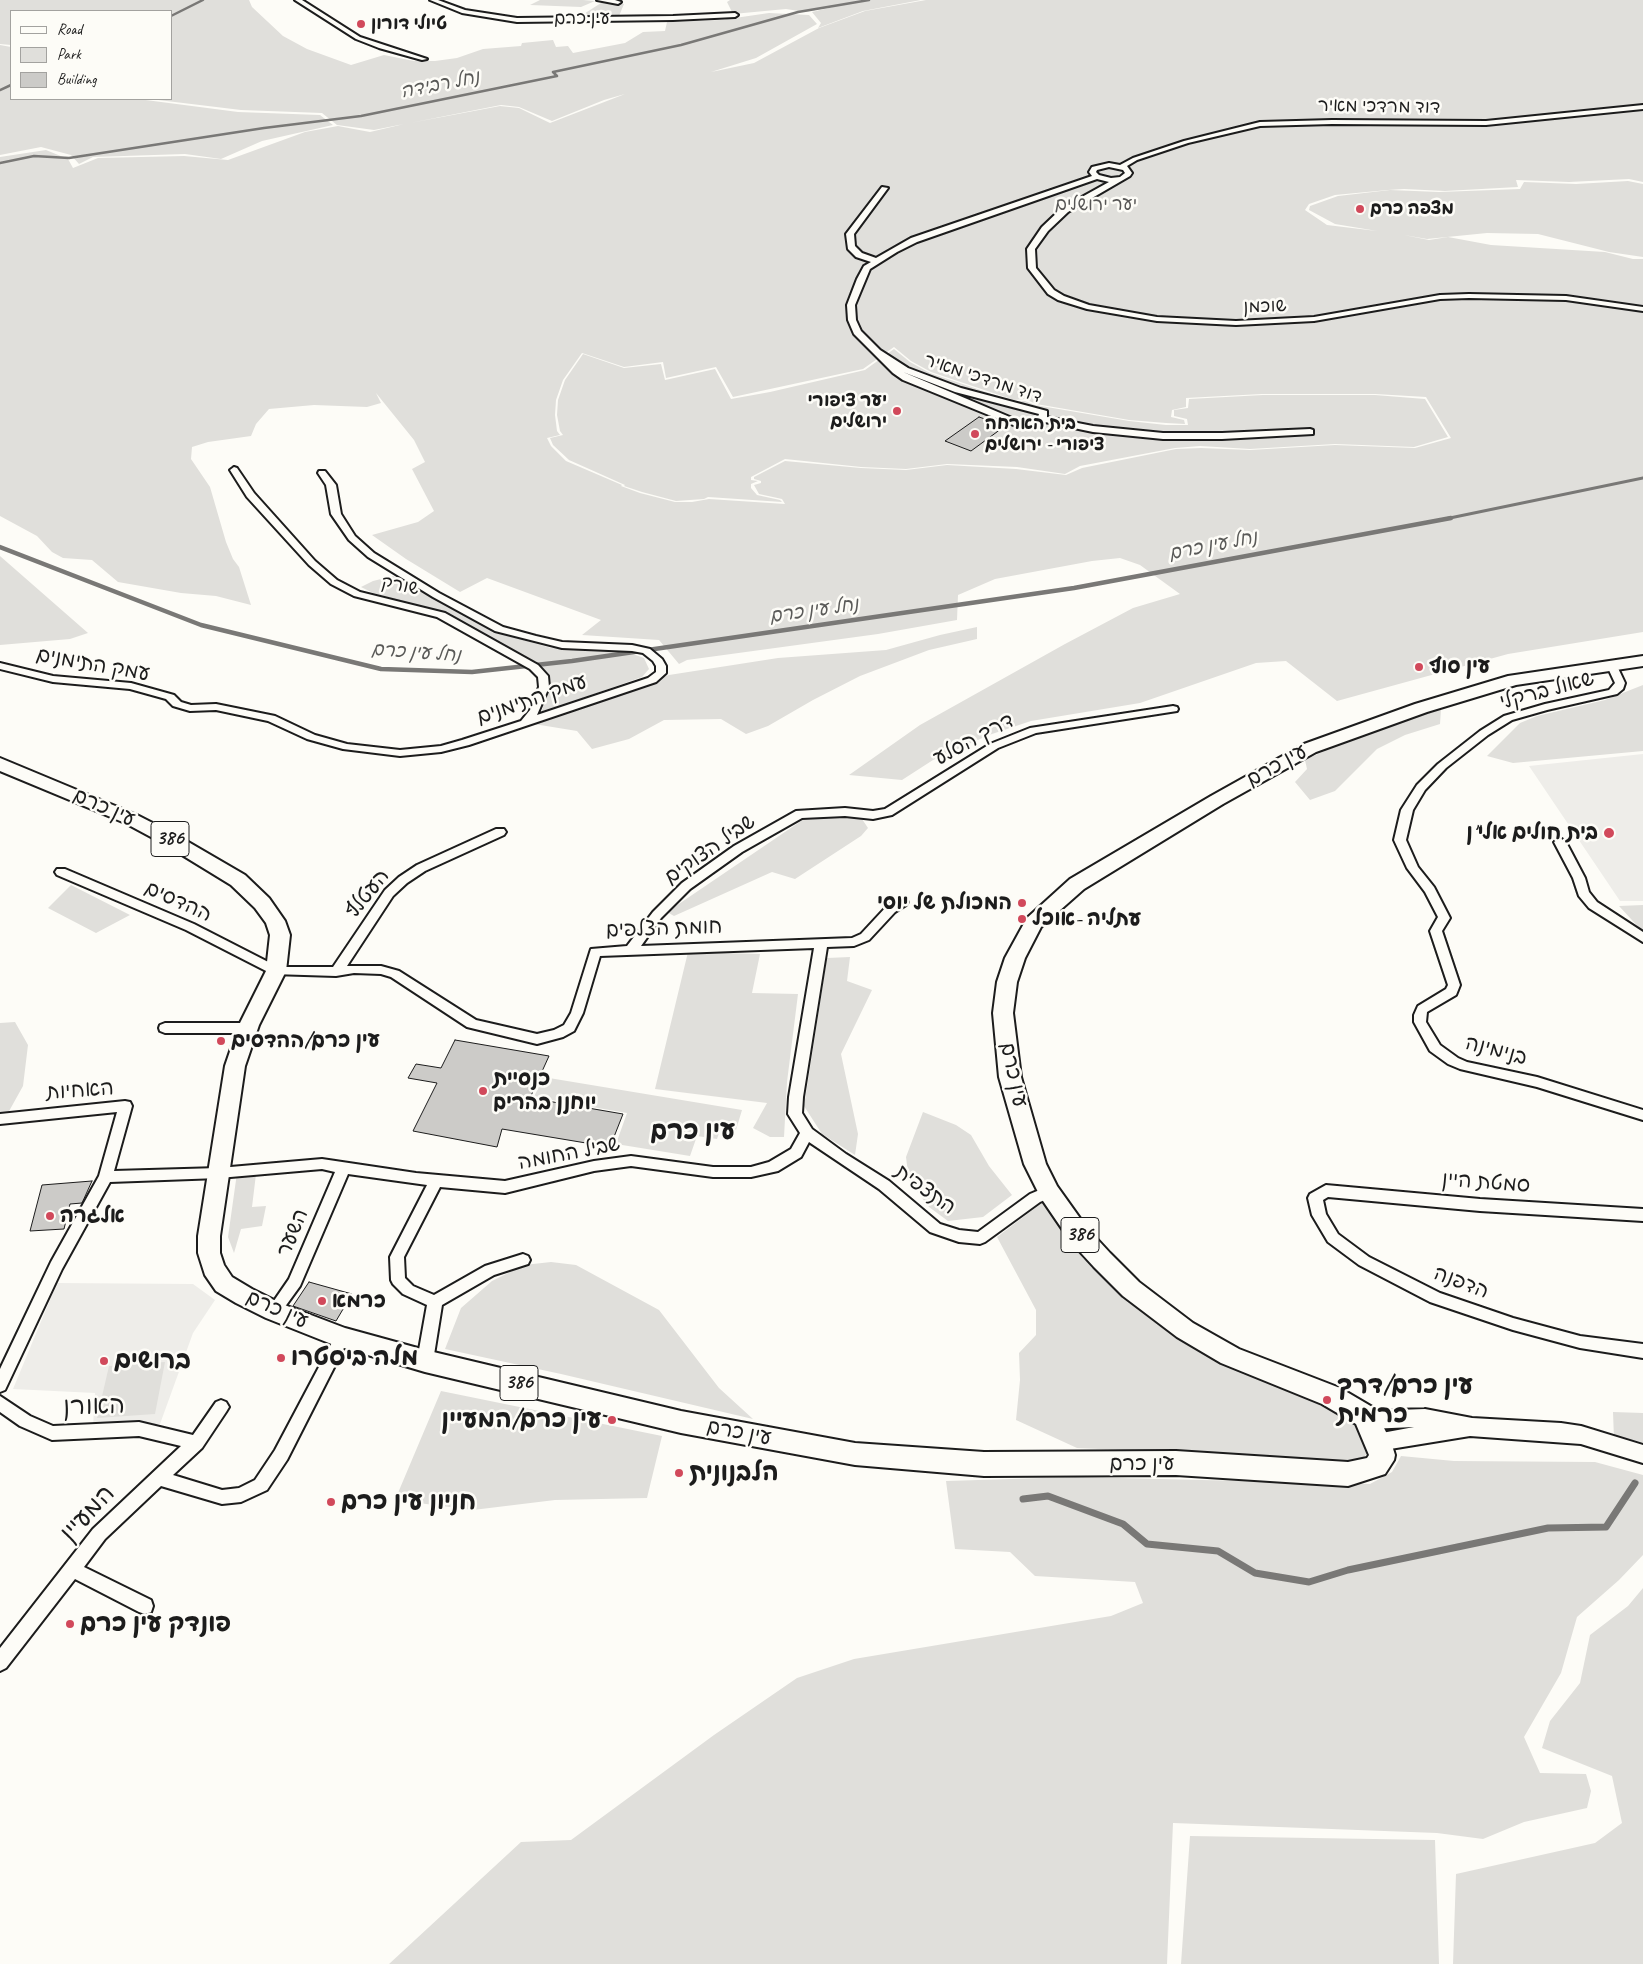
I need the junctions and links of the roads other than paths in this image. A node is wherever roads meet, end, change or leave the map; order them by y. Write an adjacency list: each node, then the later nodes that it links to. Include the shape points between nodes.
1 (298, 0): 6 (street, via 358,38)
2 (433, 0): 5 (street, עין כרם, via 464,12 517,20)
3 (600, 0): 4 (street)
4 (618, 2)
5 (735, 15)
6 (424, 59)
7 (1643, 107): 8 (street, דוד מרדכי מאיר, via 1486,123 1260,124 1186,142)
8 (1121, 167): 9 (street, via 1103,165 1094,168 1092,172); 10 (street, via 1129,173)
9 (1097, 177): 10 (street); 12 (street, דוד מרדכי מאיר, via 914,240)
10 (1117, 180): 13 (street, שוכמן, via 1065,210 1045,229 1031,249 1032,268 1051,292 1061,298 1126,315 1219,322 1314,319 1440,297 1469,296 1566,298)
11 (884, 188): 12 (street, via 850,234 851,247 859,254)
12 (877, 260): 14 (street, דוד מרדכי מאיר, via 861,279 851,305 857,332)
13 (1643, 309)
14 (877, 352): 15 (street, דוד מרדכי מאיר, via 905,370 958,390 1044,413); 15 (street, דוד מרדכי מאיר, via 906,378 1009,421 1032,426)
15 (1042, 419): 16 (street, via 1093,429 1163,436)
16 (1310, 432)
17 (234, 470): 23 (street, שורק, via 250,495 312,563 334,582 358,594 442,615 534,667 543,676 544,686 534,711)
18 (322, 473): 23 (street, עמק התימנים, via 331,485 336,514 352,538 371,555 465,611 499,629 534,639 562,645 632,648 658,659 660,673 652,680)
19 (1643, 661): 21 (main road, עין כרם / 386)
20 (0, 666): 23 (street, עמק התימנים, via 53,679 132,686 190,708 216,707 271,718 311,737 376,751 400,753 441,749)
21 (1612, 666): 30 (street, שאול ברקלי, via 1619,688 1524,713 1496,724 1442,766 1413,800 1403,822 1400,840); 46 (main road, עין כרם / 386, via 1492,686 1310,748 1102,868 1052,905 1034,923 1015,958 1007,982 1003,1013 1010,1078 1035,1164)
22 (1173, 709): 25 (street, דרך הסלע, via 1034,730 994,746 888,812 873,815 845,812)
23 (525, 722)
24 (0, 764): 34 (main road, עין כרם / 386, via 131,820 238,880 275,921 280,935)
25 (800, 814): 33 (street, שביל הצוקים, via 738,849 686,886 657,915)
26 (500, 832): 35 (street, העטלף, via 421,868 403,880 389,894)
27 (1560, 842): 31 (street, via 1579,878 1583,893 1594,905)
28 (61, 872): 34 (street, ההדסים, via 190,927)
29 (902, 902): 32 (street, חומת הצלפים, via 865,937 854,942)
30 (1444, 918): 38 (street, בנימינה, via 1436,931 1454,985 1452,992 1422,1009 1420,1015 1420,1022 1435,1048 1453,1062 1465,1066 1537,1082)
31 (1643, 938)
32 (821, 944): 33 (street, חומת הצלפים); 40 (street, via 795,1114)
33 (630, 950): 35 (street, חומת הצלפים, via 595,952 578,1013 569,1028 537,1039 472,1024 395,974 354,969)
34 (276, 971): 35 (street, חומת הצלפים); 37 (main road, עין כרם / 386)
35 (336, 972)
36 (165, 1028): 37 (street)
37 (248, 1028): 42 (main road, עין כרם / 386, via 235,1066)
38 (1643, 1115)
39 (0, 1119): 43 (street, האחיות, via 125,1106)
40 (807, 1133): 44 (street, שביל החומה, via 796,1153 773,1167 751,1172 713,1172 632,1161 594,1166 505,1187); 46 (street, התצפית, via 884,1185 935,1228 959,1236 980,1238 1035,1198)
41 (344, 1168): 42 (street, שביל החומה, via 322,1164); 44 (street, שביל החומה); 50 (street, השער, via 295,1282)
42 (219, 1173): 43 (street); 50 (main road, עין כרם / 386, via 209,1236 213,1268 224,1284)
43 (106, 1177): 54 (street, האחיות, via 56,1266)
44 (436, 1181): 49 (street, via 397,1257 398,1280 408,1290)
45 (1326, 1191): 47 (street, סמטת היין); 52 (street, הדפנה, via 1315,1198 1319,1215 1333,1238 1364,1262 1435,1298 1513,1324 1580,1342)
46 (1049, 1192): 57 (main road, עין כרם / 386, via 1079,1235 1102,1260 1131,1289 1185,1330 1230,1356 1331,1396)
47 (1643, 1215)
48 (523, 1260): 49 (street, via 490,1270)
49 (435, 1302): 53 (street)
50 (274, 1311): 51 (main road, עין כרם / 386)
51 (342, 1338): 53 (main road, עין כרם / 386); 62 (street, via 281,1455 261,1485 241,1495 222,1497)
52 (1643, 1352)
53 (425, 1361): 59 (main road, עין כרם / 386, via 681,1422 855,1454 984,1464 1176,1463 1348,1474 1376,1466 1382,1455)
54 (0, 1385)
55 (0, 1403): 60 (street, האורן, via 25,1421 52,1433 139,1429)
56 (221, 1407): 60 (street, המעיין)
57 (1369, 1420): 58 (street, via 1425,1418); 59 (main road, עין כרם / 386)
58 (1472, 1427): 59 (street); 61 (street, via 1535,1429 1581,1435)
59 (1378, 1442)
60 (196, 1443): 62 (street, המעיין)
61 (1643, 1454)
62 (158, 1478): 63 (street, המעיין, via 99,1534)
63 (72, 1569): 64 (street); 65 (street, המעיין)
64 (145, 1606)
65 (0, 1662)

